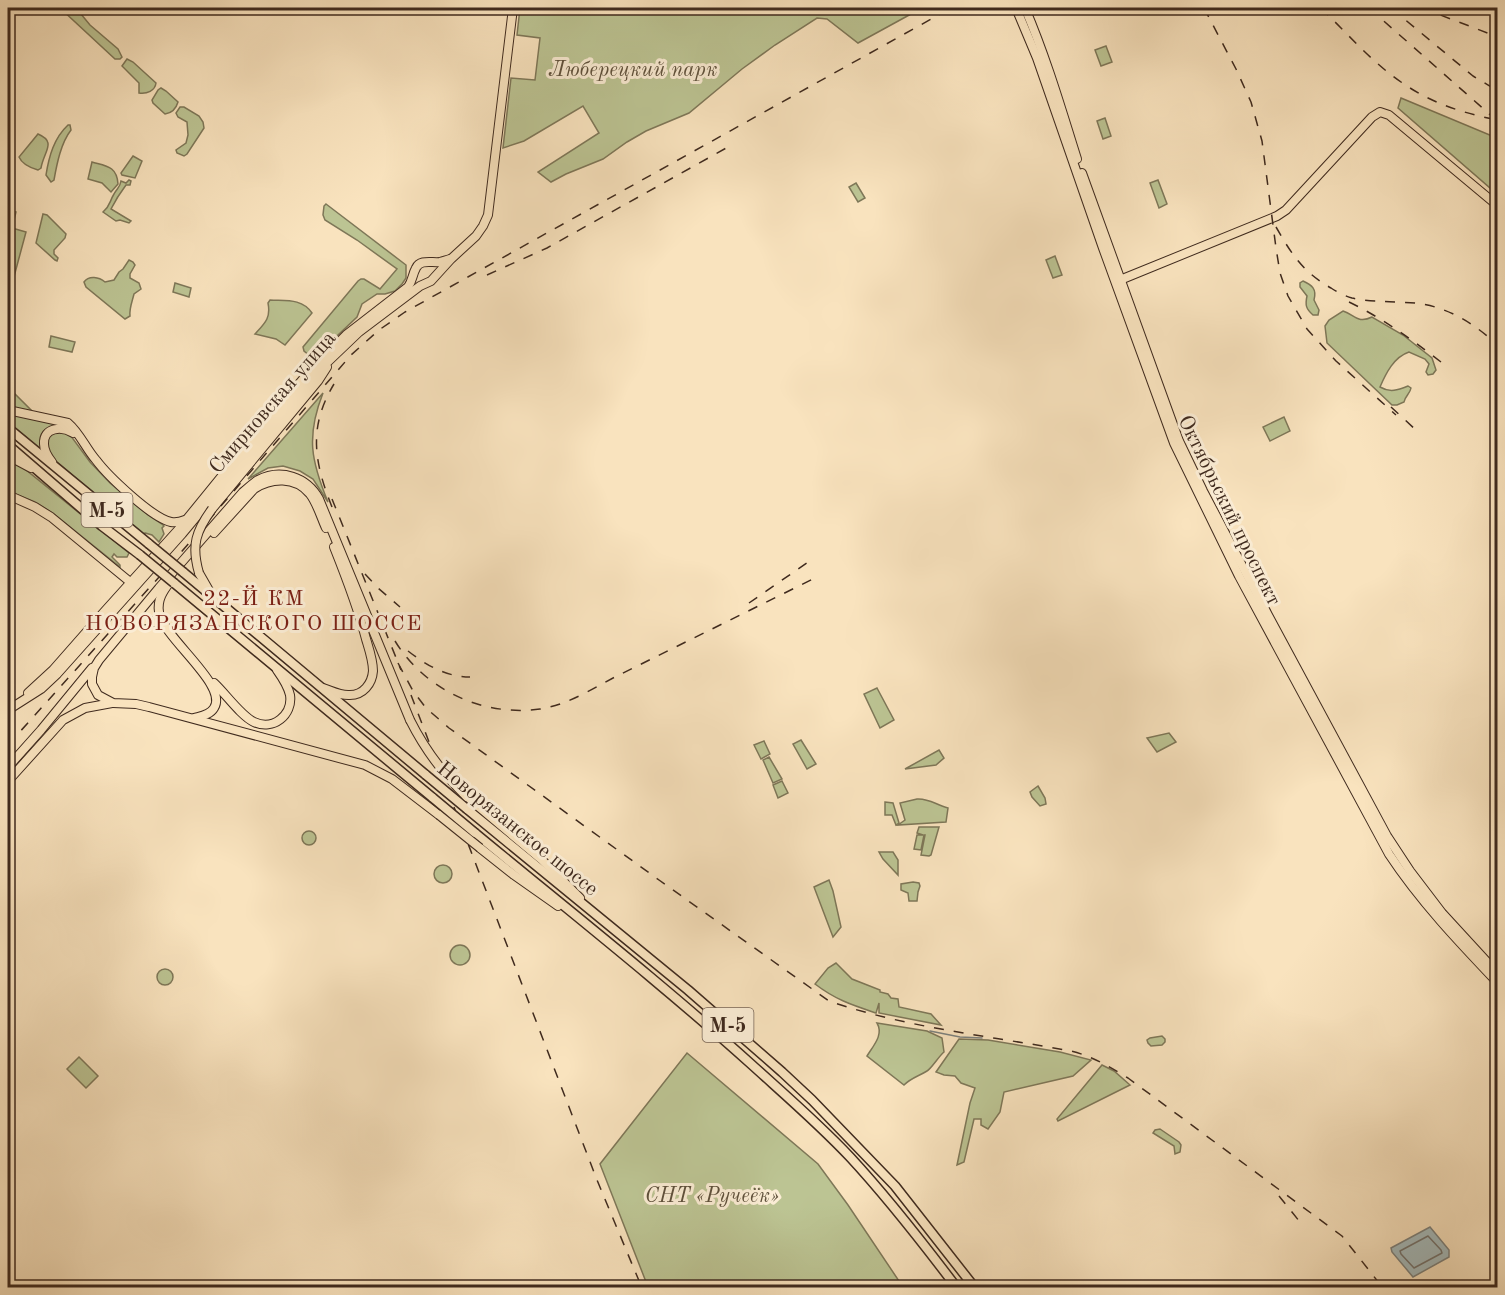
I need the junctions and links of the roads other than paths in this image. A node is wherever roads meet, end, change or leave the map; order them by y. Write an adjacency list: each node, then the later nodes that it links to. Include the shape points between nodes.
1 (513, 8): 6 (main road, Смирновская улица, via 488,215 476,236)
2 (1016, 8): 4 (main road, Октябрьский проспект)
3 (1025, 8): 4 (main road, Октябрьский проспект)
4 (1033, 36): 10 (main road, Октябрьский проспект); 45 (main road, Октябрьский проспект, via 1088,208 1164,419 1206,509 1385,847 1403,875)
5 (1497, 206): 10 (main road, via 1389,115 1380,112 1277,216)
6 (451, 258): 7 (main road, Смирновская улица); 9 (main road, Смирновская улица)
7 (428, 263): 8 (main road, Смирновская улица, via 418,265); 9 (main road, via 435,269)
8 (415, 274): 11 (main road, via 419,281); 21 (main road, Смирновская улица, via 408,287 346,335 310,371)
9 (435, 276): 11 (main road, Смирновская улица)
10 (1120, 280): 44 (main road, Октябрьский проспект, via 1179,441 1202,489 1387,836 1442,913)
11 (427, 283): 12 (main road, Смирновская улица)
12 (336, 352): 23 (main road, Смирновская улица); 29 (main road, М-5, bridge, via 318,381 197,533 195,554 199,573)
13 (8, 410): 15 (main road, М-5, via 62,421)
14 (8, 428): 19 (highway, Новорязанское шоссе / М-5)
15 (79, 437): 19 (main road, М-5, via 58,428 44,440 48,456); 22 (main road, М-5, via 102,468)
16 (8, 445): 18 (highway, Новорязанское шоссе / М-5)
17 (8, 459): 18 (main road, М-5)
18 (39, 472): 34 (highway, Новорязанское шоссе / М-5, bridge)
19 (66, 477): 29 (highway, Новорязанское шоссе / М-5, bridge)
20 (9, 495): 26 (main road, М-5, via 51,517)
21 (188, 518): 22 (main road, М-5, via 174,523); 23 (main road, Смирновская улица)
22 (163, 519): 24 (main road, М-5, via 168,530)
23 (180, 532): 24 (main road); 27 (main road)
24 (166, 544): 25 (main road)
25 (144, 568): 26 (main road); 27 (main road)
26 (119, 572): 27 (main road, М-5); 28 (main road)
27 (134, 585): 28 (main road); 33 (main road)
28 (118, 597): 33 (main road)
29 (213, 598): 36 (highway, Новорязанское шоссе / М-5)
30 (126, 629): 31 (main road, via 148,620); 32 (main road); 42 (main road, М-5, bridge, via 243,492 274,475 291,476 307,483 319,499 419,738 467,797 542,860)
31 (168, 630): 35 (main road); 36 (main road, М-5, via 159,610 166,587 254,489 268,482 290,481 314,501 361,619 373,669 370,682 354,695)
32 (99, 660): 37 (main road, via 92,674 92,688); 40 (main road)
33 (63, 663): 38 (main road, via 41,689)
34 (276, 668): 35 (main road, М-5, via 289,691 290,703 285,715 270,725 248,719); 43 (highway, Новорязанское шоссе / М-5, bridge)
35 (204, 674): 39 (main road, via 216,693 216,703 210,712)
36 (320, 687): 42 (highway, Новорязанское шоссе / М-5, bridge)
37 (113, 703): 39 (main road, via 142,705); 41 (main road, via 86,708 63,720)
38 (8, 710)
39 (192, 718): 43 (main road, М-5, bridge, via 365,765 392,779 514,875)
40 (8, 767)
41 (8, 782)
42 (605, 922): 47 (highway, Новорязанское шоссе / М-5, via 812,1100 895,1186)
43 (588, 926): 46 (highway, Новорязанское шоссе / М-5, via 721,1037 837,1145 901,1216)
44 (1497, 974)
45 (1497, 983)
46 (957, 1287)
47 (975, 1287)

